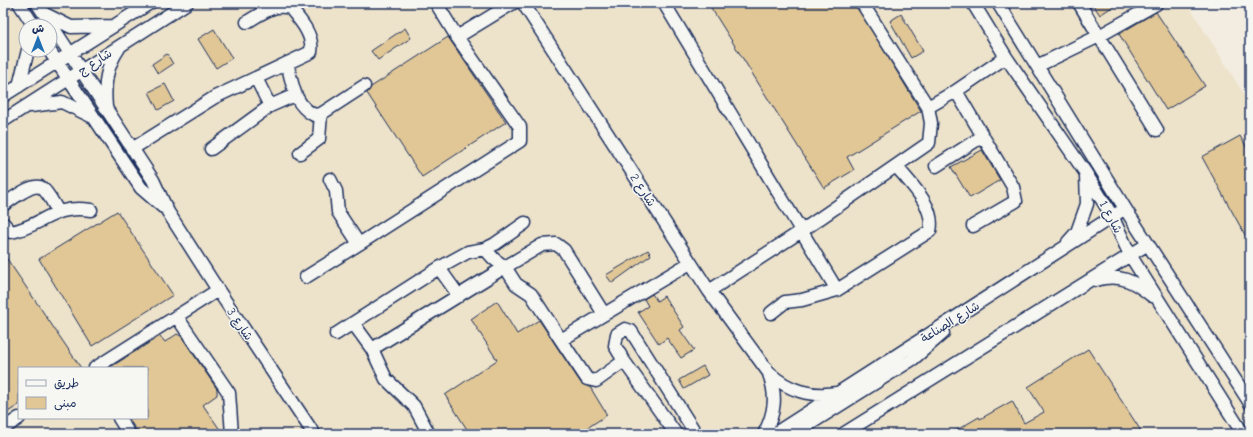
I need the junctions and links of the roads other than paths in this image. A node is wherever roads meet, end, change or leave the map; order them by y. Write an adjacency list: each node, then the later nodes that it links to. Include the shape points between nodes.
1 (19, 3): 15 (street)
2 (37, 3): 14 (street, شارع 3)
3 (150, 3): 17 (street, شارع ج)
4 (187, 3): 20 (street, شارع ج)
5 (436, 3): 19 (street)
6 (513, 3): 19 (street)
7 (523, 3): 67 (street, شارع 2)
8 (664, 3): 61 (street)
9 (862, 3): 37 (street)
10 (973, 3): 22 (street, شارع 1)
11 (998, 3): 27 (street, شارع 1)
12 (1079, 3): 18 (street)
13 (1156, 4): 18 (street)
14 (44, 13): 17 (street, via 71,27); 21 (street, شارع 3)
15 (27, 18)
16 (247, 22): 26 (street, via 271,7 290,8 308,33 311,52)
17 (113, 26): 21 (street, شارع ج)
18 (1099, 36): 27 (street); 43 (street)
19 (456, 38): 62 (street, via 520,127 520,141)
20 (120, 46): 28 (street, شارع ج); 39 (street, via 111,60 107,73)
21 (70, 54): 25 (street, شارع ج); 28 (street, شارع 3)
22 (1006, 57): 33 (street); 50 (street, شارع 1)
23 (26, 58): 31 (street)
24 (54, 58): 25 (street, شارع 3)
25 (57, 62): 30 (street, شارع 3); 31 (street, شارع ج)
26 (287, 63): 29 (street); 34 (street)
27 (1037, 66): 54 (street, شارع 1)
28 (81, 71): 30 (street, شارع ج); 39 (street, شارع 3)
29 (256, 78): 36 (street); 45 (street, via 215,97)
30 (69, 79): 38 (street, شارع ج); 41 (street, شارع 3)
31 (19, 86): 35 (street, شارع ج)
32 (364, 86): 40 (street)
33 (956, 91): 37 (street); 44 (street)
34 (295, 95): 36 (street); 40 (street, via 305,110 314,115)
35 (3, 96)
36 (270, 106): 46 (street)
37 (928, 107): 48 (street, via 931,123 929,143)
38 (24, 108): 41 (street, via 62,102); 42 (street, شارع ج)
39 (106, 108): 45 (street, شارع 3)
40 (321, 114): 47 (street, via 319,139)
41 (95, 118): 56 (street, شارع 3, via 141,188)
42 (3, 121)
43 (1157, 130)
44 (983, 136): 49 (street); 60 (street, via 1013,187 1016,201)
45 (132, 149): 56 (street, شارع 3, via 153,180)
46 (211, 149)
47 (300, 153)
48 (896, 166): 61 (street); 73 (street, via 925,203 932,222 930,231)
49 (936, 166)
50 (1085, 172): 57 (street, شارع 1); 65 (street, via 1087,204 1076,232)
51 (330, 179): 62 (street, via 336,191 338,212)
52 (3, 205): 55 (street, via 37,186 43,188)
53 (91, 210): 55 (street, via 78,208)
54 (1126, 210): 57 (street, شارع الصناعة); 63 (street, شارع 1)
55 (58, 211): 58 (street, via 21,230 11,232)
56 (168, 212): 72 (street, شارع 3)
57 (1112, 216): 65 (street, شارع الصناعة); 66 (street, شارع 1)
58 (3, 223)
59 (525, 223): 64 (street)
60 (973, 226)
61 (800, 232): 73 (street); 74 (street)
62 (359, 244): 70 (street)
63 (1148, 244): 66 (street); 89 (street, شارع 1)
64 (485, 249): 68 (street); 69 (street, via 468,252)
65 (1058, 253): 80 (street, شارع الصناعة)
66 (1130, 255): 71 (street); 76 (street, شارع 1)
67 (690, 263): 74 (street, شارع 2); 78 (street)
68 (505, 267): 75 (street); 78 (street, via 542,245 556,244 564,250); 83 (street, via 516,284 531,294)
69 (439, 268): 75 (street); 81 (street)
70 (306, 277)
71 (1087, 283): 76 (street, via 1106,277 1126,278); 93 (street)
72 (218, 290): 79 (street); 96 (street, شارع 3)
73 (837, 290): 77 (street, via 785,302)
74 (709, 291): 87 (street, شارع 2)
75 (459, 296): 84 (street)
76 (1159, 301): 103 (street, شارع 1)
77 (771, 313)
78 (604, 314): 83 (street)
79 (177, 317): 86 (street); 95 (street, via 229,393)
80 (958, 317): 88 (street, شارع الصناعة); 102 (street, via 913,359)
81 (354, 323): 82 (street); 84 (street)
82 (336, 334)
83 (561, 340): 85 (street, via 590,381 596,381)
84 (372, 348): 97 (street, via 386,379 414,406)
85 (624, 361): 98 (street); 99 (street, via 615,346 617,334 624,329 631,331)
86 (97, 367)
87 (769, 373): 88 (street, شارع 2, via 793,390 822,395); 100 (street, شارع 2, via 774,388 775,404 772,420)
88 (837, 393): 101 (street, شارع الصناعة)
89 (1250, 403)
90 (18, 419): 92 (street)
91 (120, 419): 94 (street)
92 (3, 429)
93 (845, 433)
94 (129, 434)
95 (232, 434)
96 (314, 434)
97 (429, 434)
98 (676, 434)
99 (696, 434)
100 (764, 434)
101 (774, 434)
102 (794, 434)
103 (1243, 434)

